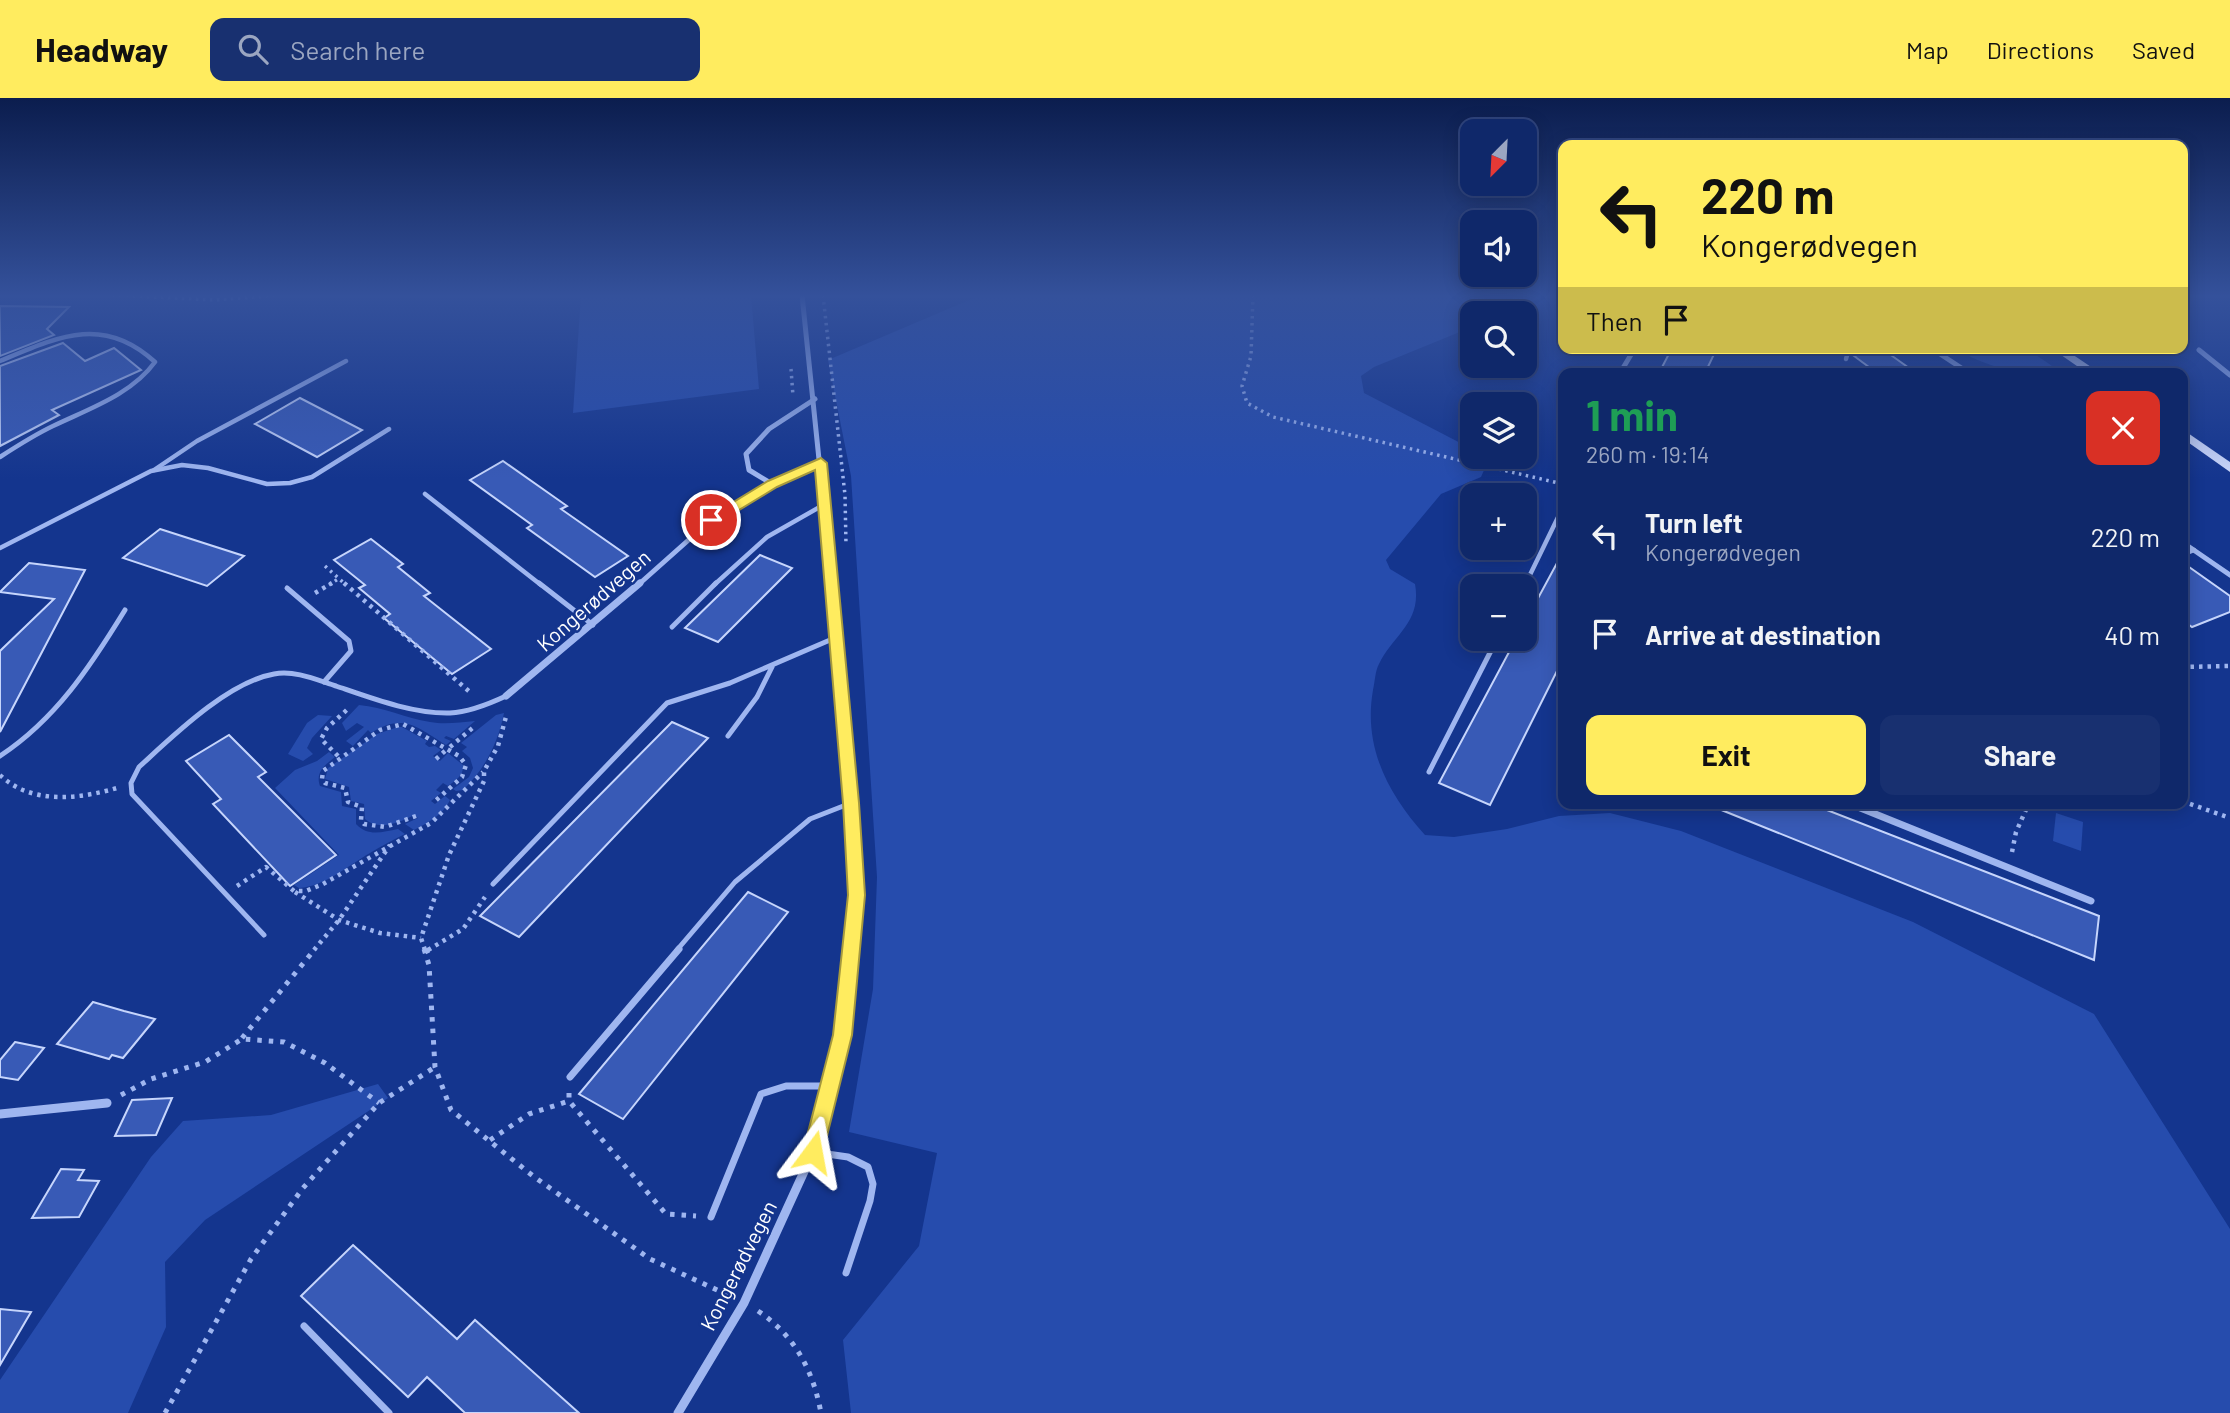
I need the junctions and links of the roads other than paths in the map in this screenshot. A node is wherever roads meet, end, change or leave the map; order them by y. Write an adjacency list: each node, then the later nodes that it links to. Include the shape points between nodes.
1 (151, 356): 13 (lane, via 156,362 145,376)
2 (810, 356): 10 (street, Kongerødvegen)
3 (1944, 356): 7 (street)
4 (2069, 356): 8 (main road)
5 (2206, 356): 9 (street)
6 (346, 361): 16 (lane, via 197,441)
7 (1961, 368)
8 (2087, 368)
9 (2230, 375)
10 (815, 399): 14 (street, Kongerødvegen); 17 (street, via 769,429 746,454 749,470)
11 (389, 429): 16 (lane, via 312,477 290,483 267,484 208,468)
12 (2188, 436): 15 (main road)
13 (0, 457)
14 (821, 463): 17 (street, Kongerødvegen); 19 (street, Kongerødvegen)
15 (2230, 468)
16 (151, 471): 22 (lane)
17 (772, 484): 29 (street, Kongerødvegen, via 711,520)
18 (425, 494): 29 (lane)
19 (825, 504): 30 (lane, via 767,537); 31 (street, Kongerødvegen)
20 (1558, 517): 25 (lane)
21 (2188, 546): 23 (street)
22 (0, 548)
23 (2194, 550): 24 (lane); 26 (street)
24 (2188, 552)
25 (1530, 574)
26 (2230, 575)
27 (287, 588): 34 (lane, via 348,641 351,651)
28 (125, 610): 37 (lane, via 77,686 22,743)
29 (593, 625): 35 (street, Kongerødvegen)
30 (672, 627)
31 (837, 637): 33 (lane); 39 (street, Kongerødvegen)
32 (1491, 651): 38 (lane)
33 (772, 667): 36 (lane); 41 (lane, via 667,703)
34 (324, 682): 35 (lane, via 437,712 460,712); 42 (lane, via 282,674 248,683 147,760 134,775 132,794)
35 (506, 696)
36 (729, 736)
37 (0, 756)
38 (1429, 772)
39 (851, 803): 45 (lane, via 810,819 735,882); 46 (street, Kongerødvegen, via 856,895 843,1035)
40 (1863, 809): 43 (street)
41 (493, 884)
42 (226, 893): 44 (lane)
43 (2091, 901)
44 (264, 935)
45 (570, 1077)
46 (829, 1086): 49 (street, Kongerødvegen); 50 (lane, via 786,1086 761,1094)
47 (107, 1103): 48 (street)
48 (0, 1114)
49 (813, 1152): 51 (lane, via 848,1157 868,1167 871,1176 870,1201); 54 (street, Kongerødvegen, via 744,1303)
50 (711, 1217)
51 (846, 1273)
52 (304, 1326): 53 (lane)
53 (389, 1413)
54 (678, 1413)

